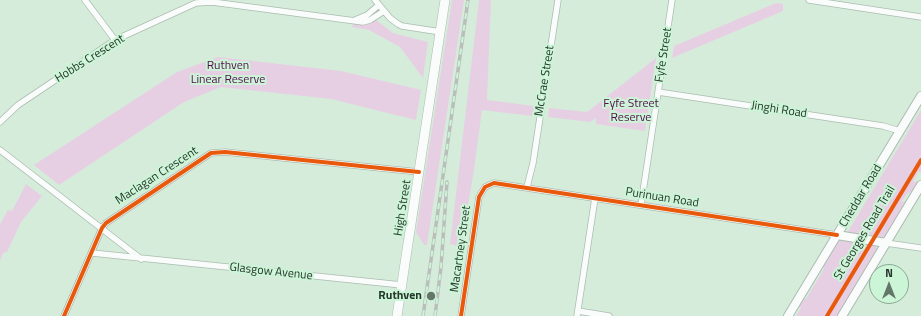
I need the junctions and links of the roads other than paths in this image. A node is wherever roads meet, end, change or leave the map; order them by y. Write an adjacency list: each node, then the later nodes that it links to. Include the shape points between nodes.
1 (85, 0): 11 (street)
2 (445, 0): 10 (main road, High Street)
3 (558, 0): 20 (street, McCrae Street)
4 (672, 0): 12 (street, Fyfe Street)
5 (809, 0): 8 (street)
6 (377, 2): 7 (street); 9 (street, via 367,15)
7 (384, 11): 9 (street, Hobbs Crescent, via 370,20); 10 (street, via 402,26)
8 (921, 17)
9 (353, 20): 11 (street, Hobbs Crescent, via 212,2 196,3)
10 (441, 32): 17 (main road, High Street)
11 (115, 40): 14 (street, Hobbs Crescent, via 18,105)
12 (658, 92): 15 (street, Jinghi Road, via 883,126); 22 (street, Fyfe Street)
13 (921, 96): 15 (main road, Cheddar Road)
14 (0, 122)
15 (900, 131): 24 (main road, Cheddar Road)
16 (0, 150): 23 (street)
17 (419, 172): 23 (street, Maclagan Crescent, via 216,152 111,219); 29 (main road, High Street)
18 (921, 185): 25 (main road)
19 (485, 187): 20 (street, Purinuan Road, via 496,183); 33 (street, Macartney Street, via 479,196)
20 (529, 188): 21 (street, Purinuan Road)
21 (595, 198): 22 (street, Purinuan Road); 30 (street)
22 (641, 205): 24 (street, Purinuan Road)
23 (102, 228): 27 (street, Maclagan Crescent); 28 (street)
24 (837, 235): 25 (main road); 35 (main road, Cheddar Road)
25 (886, 243): 26 (street); 36 (main road)
26 (921, 248)
27 (92, 253): 28 (street, Glasgow Avenue); 31 (street, Maclagan Crescent)
28 (141, 259): 29 (street, Glasgow Avenue)
29 (402, 285): 32 (main road, High Street)
30 (578, 314): 34 (street)
31 (64, 316)
32 (397, 316)
33 (461, 316)
34 (609, 316)
35 (788, 316)
36 (842, 316)

